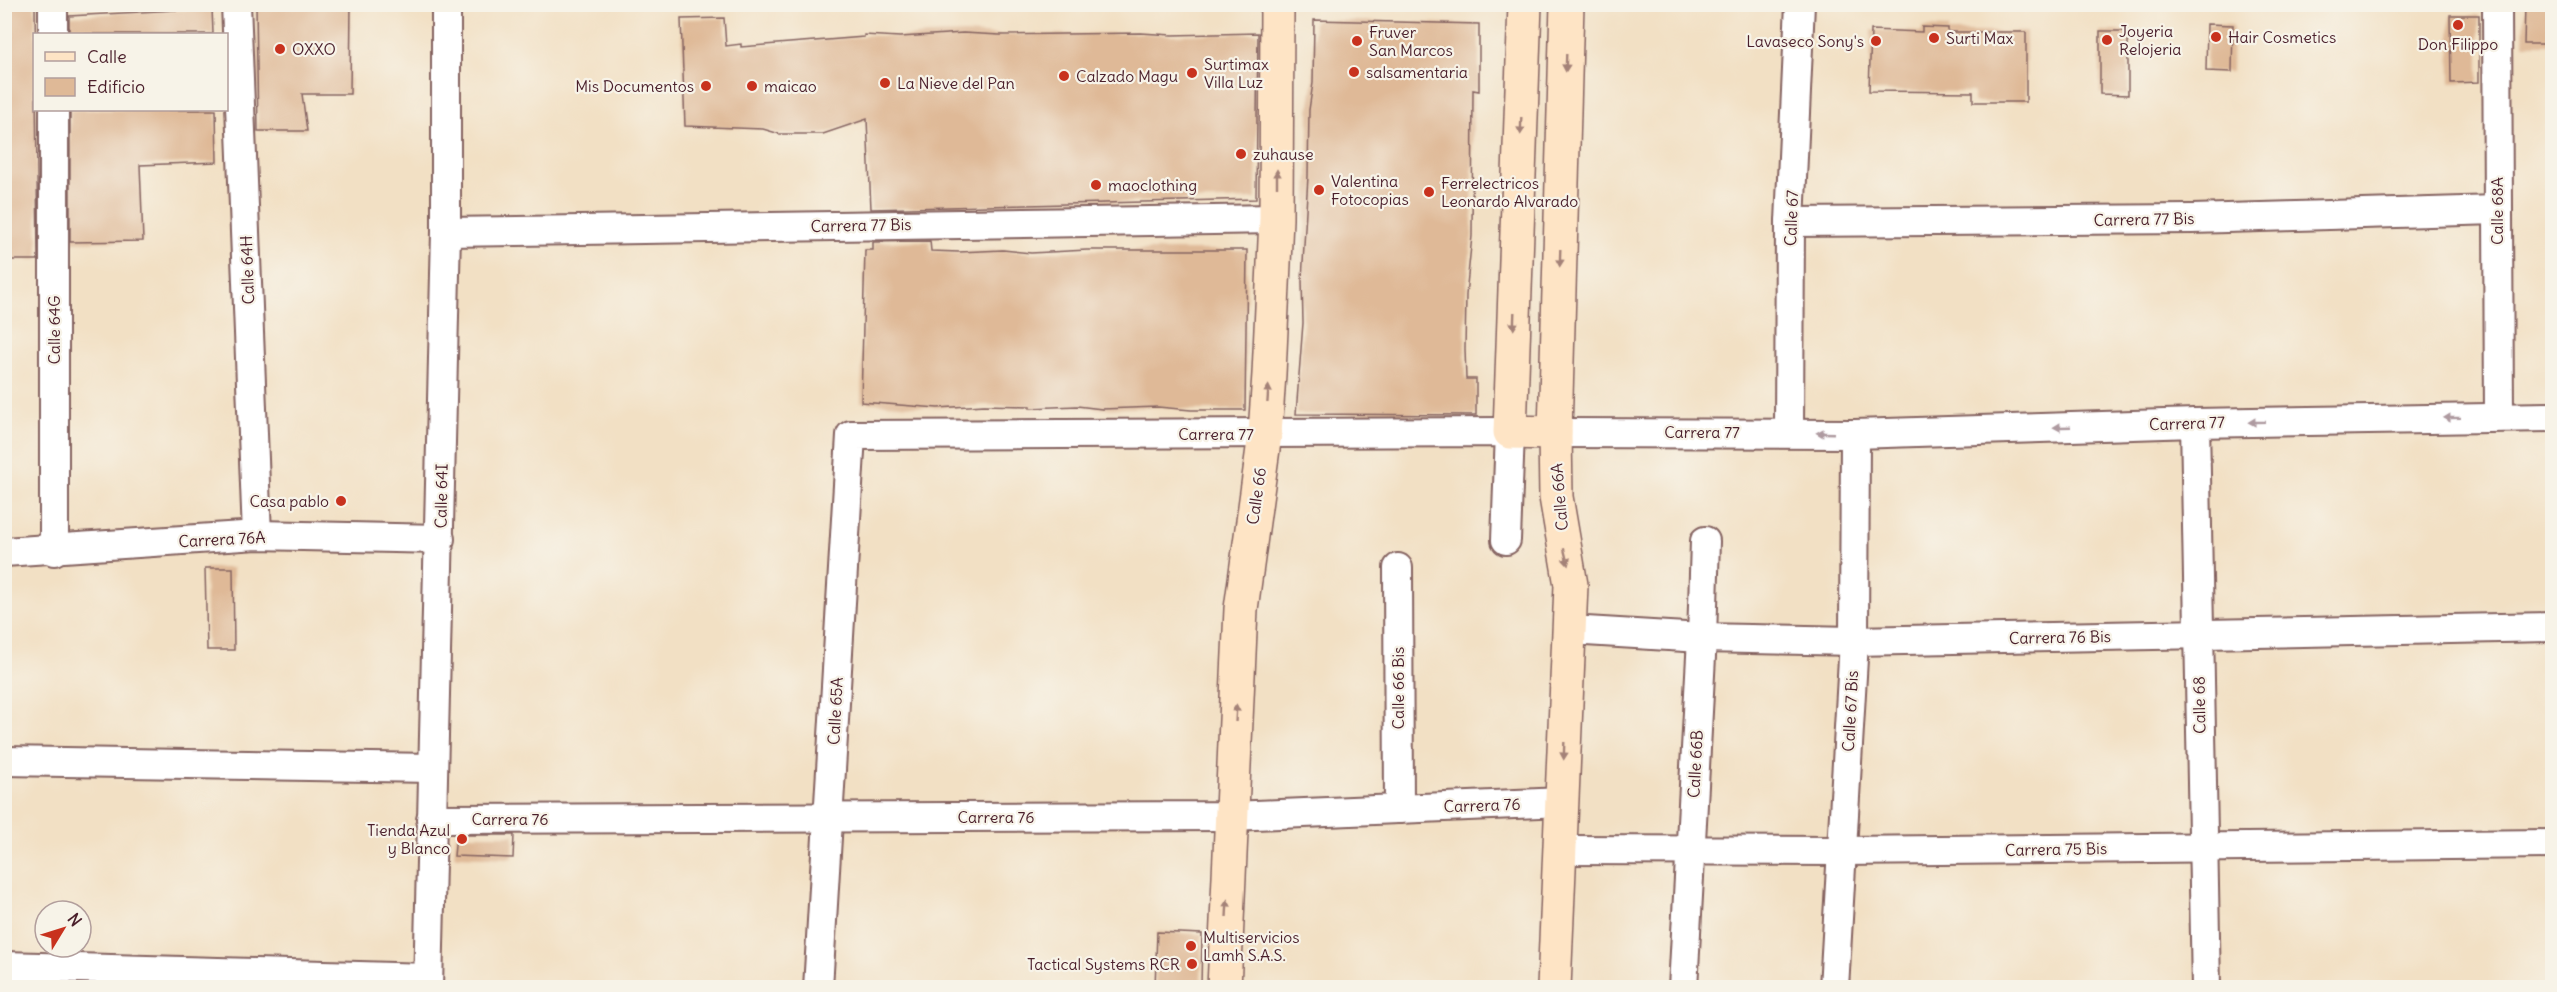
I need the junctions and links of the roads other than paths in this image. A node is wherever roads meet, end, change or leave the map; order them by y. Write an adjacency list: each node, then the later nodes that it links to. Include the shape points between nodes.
1 (53, 4): 9 (street)
2 (236, 4): 24 (street, Calle 64H)
3 (446, 4): 14 (street, Calle 64I)
4 (1277, 4): 12 (street, Calle 66, one-way to 4)
5 (1525, 4): 18 (street, one-way to 18)
6 (1567, 4): 20 (street, Calle 66A, one-way to 20)
7 (1800, 4): 13 (street, Calle 67)
8 (2497, 4): 11 (street, Calle 68A)
9 (54, 33)
10 (54, 111): 28 (street, Calle 64G)
11 (2497, 210): 13 (street, Carrera 77 Bis, via 2192,219); 15 (street, Calle 68A)
12 (1276, 219): 14 (street, Carrera 77 Bis); 21 (street, Calle 66, one-way to 12)
13 (1790, 222): 19 (street, Calle 67)
14 (447, 232): 25 (street, Calle 64I)
15 (2499, 417): 16 (street, Carrera 77); 17 (street, Carrera 77, one-way to 17)
16 (2553, 417)
17 (2195, 423): 22 (street, Carrera 77, one-way to 22); 33 (street, Calle 68)
18 (1510, 432): 20 (street, Carrera 77); 21 (street, Carrera 77); 26 (street)
19 (1789, 432): 20 (street, Carrera 77); 22 (street, Carrera 77, one-way to 19)
20 (1555, 433): 32 (street, Calle 66A, one-way to 32, via 1556,497 1571,585)
21 (1265, 434): 23 (street, Carrera 77); 40 (street, Calle 66, one-way to 21, via 1241,609)
22 (1855, 434): 35 (street, Calle 67 Bis)
23 (850, 435): 41 (street, Calle 65A)
24 (257, 535): 25 (street, Carrera 76A); 28 (street, Carrera 76A)
25 (440, 539): 37 (street, Calle 64I)
26 (1506, 540)
27 (1705, 541): 34 (street, Calle 66B)
28 (54, 551): 29 (street, Carrera 76A)
29 (4, 552)
30 (1398, 568): 39 (street, Calle 66 Bis)
31 (2553, 627): 33 (street, Carrera 76 Bis)
32 (1569, 630): 34 (street, Carrera 76 Bis); 38 (street, Calle 66A, one-way to 38)
33 (2198, 634): 35 (street, Carrera 76 Bis); 44 (street, Calle 68)
34 (1702, 638): 35 (street, Carrera 76 Bis); 46 (street, Calle 66B)
35 (1854, 642): 47 (street, Calle 67 Bis)
36 (4, 761): 37 (street)
37 (434, 768): 42 (street, Calle 64I)
38 (1562, 802): 39 (street, Carrera 76); 45 (street, Calle 66A)
39 (1398, 808): 40 (street, Carrera 76)
40 (1231, 816): 41 (street, Carrera 76); 51 (street, Calle 66, one-way to 40)
41 (828, 818): 42 (street, Carrera 76); 50 (street, Calle 65A)
42 (430, 819): 49 (street, Calle 64I)
43 (2553, 844): 44 (street, Carrera 75 Bis)
44 (2202, 847): 47 (street, Carrera 75 Bis); 55 (street, Calle 68)
45 (1559, 850): 46 (street, Carrera 75 Bis); 52 (street, Calle 66A)
46 (1690, 851): 47 (street, Carrera 75 Bis); 53 (street, Calle 66B)
47 (1842, 851): 54 (street, Calle 67 Bis)
48 (4, 966): 49 (street)
49 (428, 983)
50 (818, 987)
51 (1224, 987)
52 (1554, 987)
53 (1683, 987)
54 (1834, 987)
55 (2206, 987)

